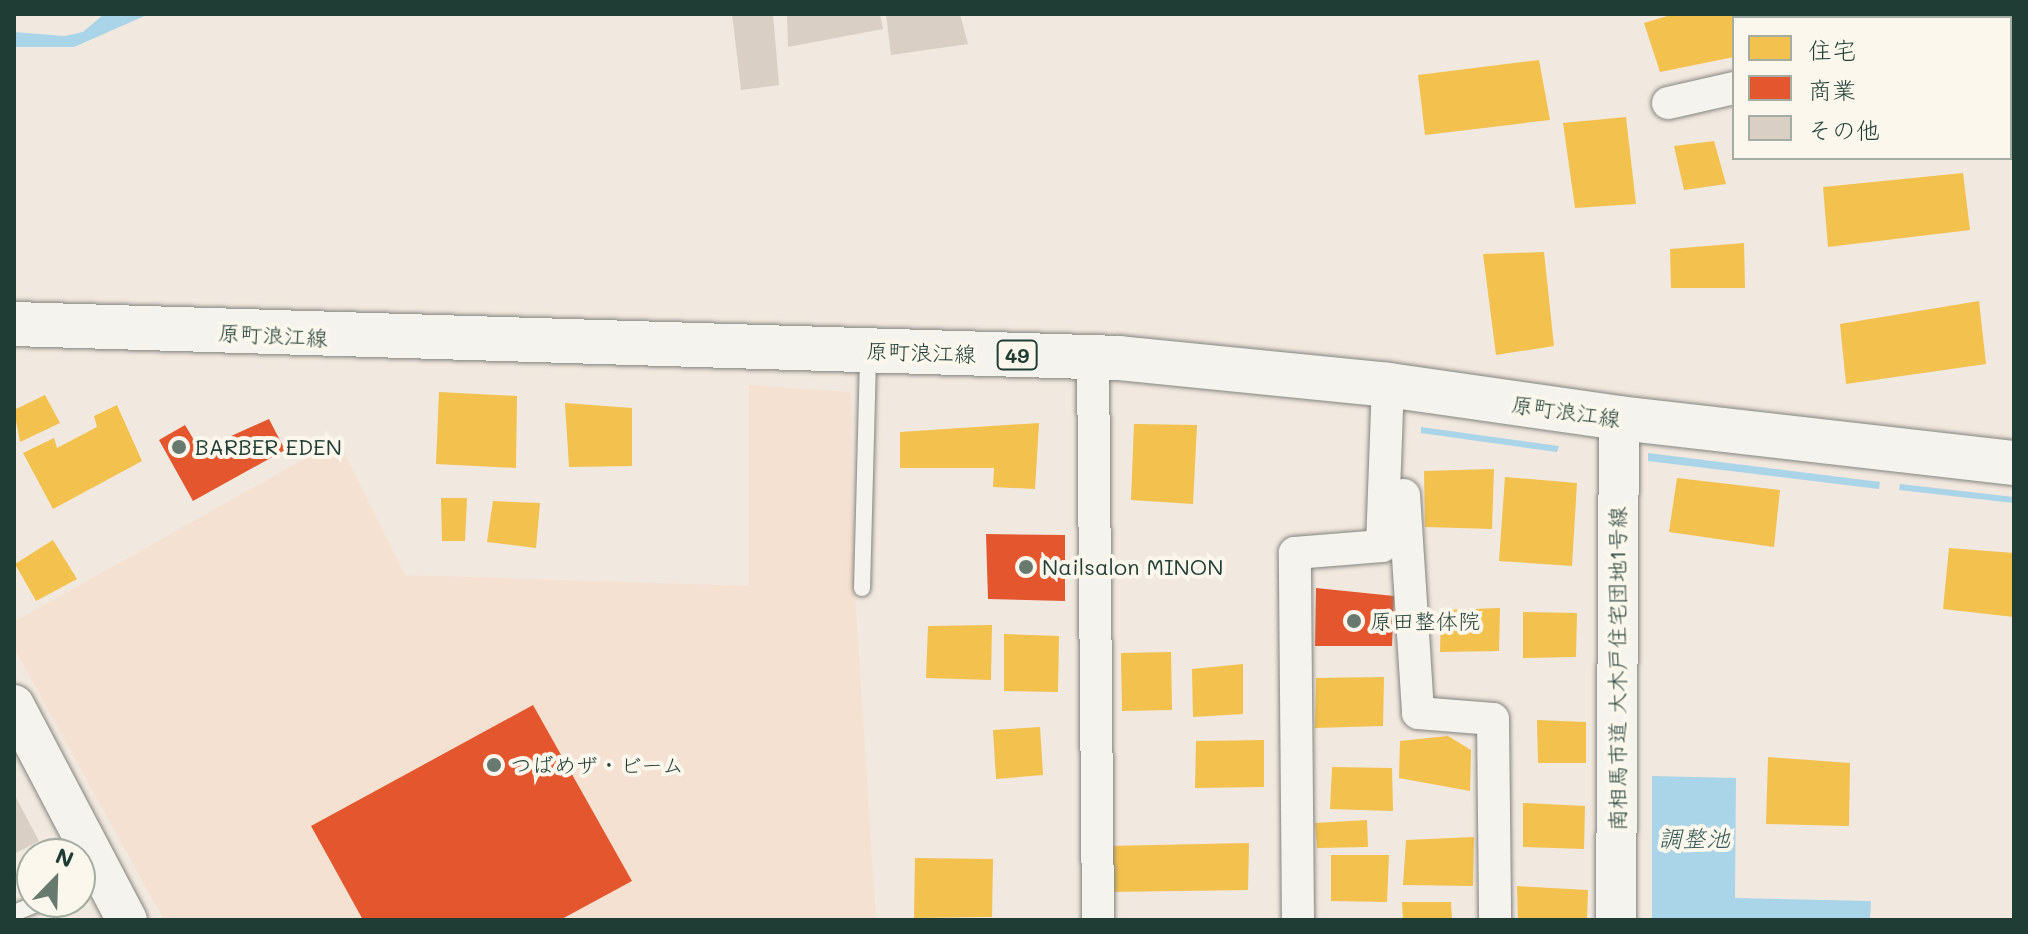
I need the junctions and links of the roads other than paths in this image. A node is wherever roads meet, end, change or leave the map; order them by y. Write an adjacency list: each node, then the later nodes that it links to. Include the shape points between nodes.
1 (1732, 88): 2 (street)
2 (1668, 103)
3 (14, 324): 4 (main road, 原町浪江線 / 49)
4 (868, 351): 5 (main road, 原町浪江線 / 49); 9 (lane)
5 (1093, 357): 6 (main road, 原町浪江線 / 49); 12 (street)
6 (1396, 386): 7 (main road, 原町浪江線 / 49); 13 (street, via 1382,546 1295,553); 14 (street, via 1418,713 1493,719)
7 (1619, 418): 8 (main road, 原町浪江線 / 49); 15 (street, 南相馬市道 大木戸住宅団地1号線)
8 (2014, 463)
9 (862, 588)
10 (14, 705): 11 (street, via 98,879)
11 (127, 920)
12 (1098, 920)
13 (1298, 920)
14 (1495, 920)
15 (1616, 920)

